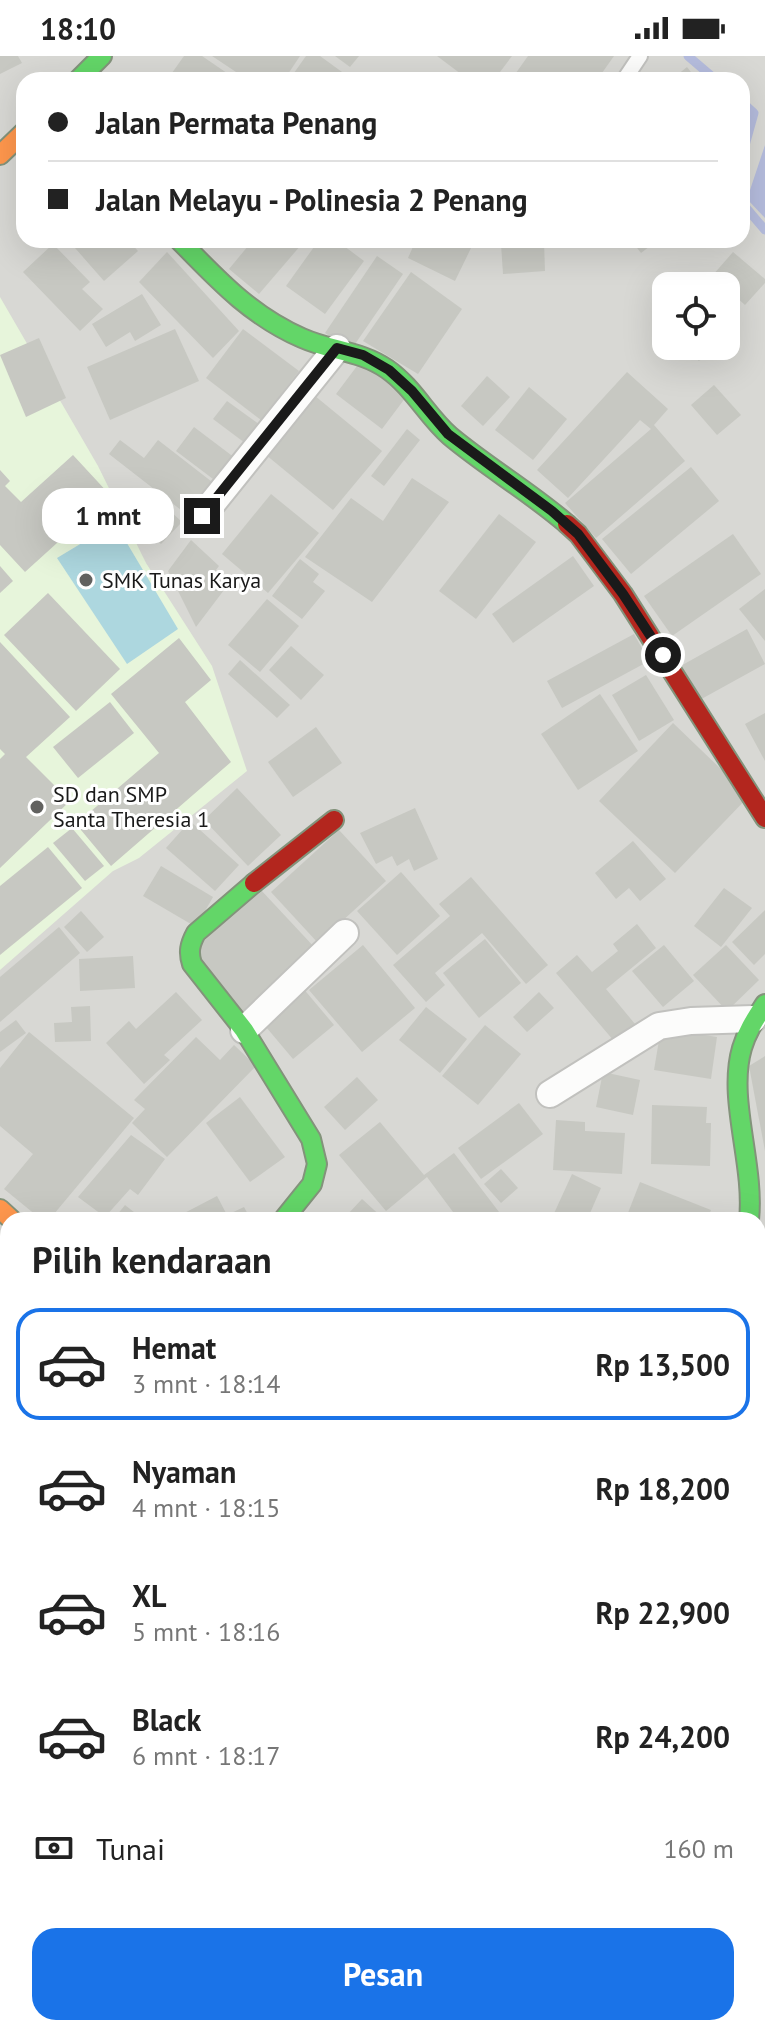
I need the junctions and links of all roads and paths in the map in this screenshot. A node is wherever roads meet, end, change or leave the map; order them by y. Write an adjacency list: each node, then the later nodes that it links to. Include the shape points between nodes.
1 (102, 56): 2 (street)
2 (86, 72)
3 (187, 248): 4 (street, via 239,301 303,339)
4 (337, 348): 5 (street); 6 (street, via 389,370 448,434 578,534 631,606)
5 (202, 516)
6 (765, 818)
7 (334, 820): 10 (street, via 274,866 189,944 192,964)
8 (345, 933): 10 (street)
9 (759, 1011): 11 (street, via 659,1026); 13 (street, via 744,1041 737,1102 751,1188)
10 (244, 1030): 12 (street, via 317,1154 310,1192)
11 (550, 1094)
12 (291, 1212)
13 (750, 1212)

